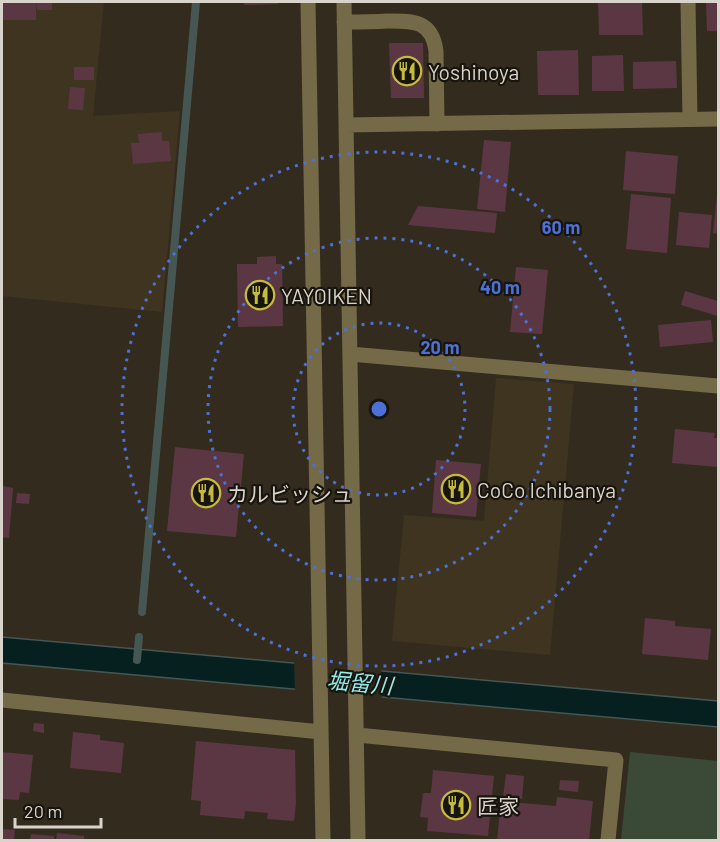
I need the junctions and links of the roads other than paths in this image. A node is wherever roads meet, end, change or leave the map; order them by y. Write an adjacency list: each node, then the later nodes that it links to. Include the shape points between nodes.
1 (308, 2): 12 (street)
2 (344, 2): 4 (street)
3 (688, 2): 5 (street)
4 (344, 22): 7 (street, via 407,21 428,30 436,51); 8 (street)
5 (690, 119): 6 (street); 7 (street)
6 (718, 119)
7 (437, 124): 8 (street)
8 (346, 125): 9 (street)
9 (350, 354): 10 (street); 13 (street)
10 (718, 386)
11 (2, 700): 12 (street)
12 (321, 732): 14 (street)
13 (357, 735): 15 (street); 16 (street, via 616,760)
14 (323, 840)
15 (358, 840)
16 (608, 840)

